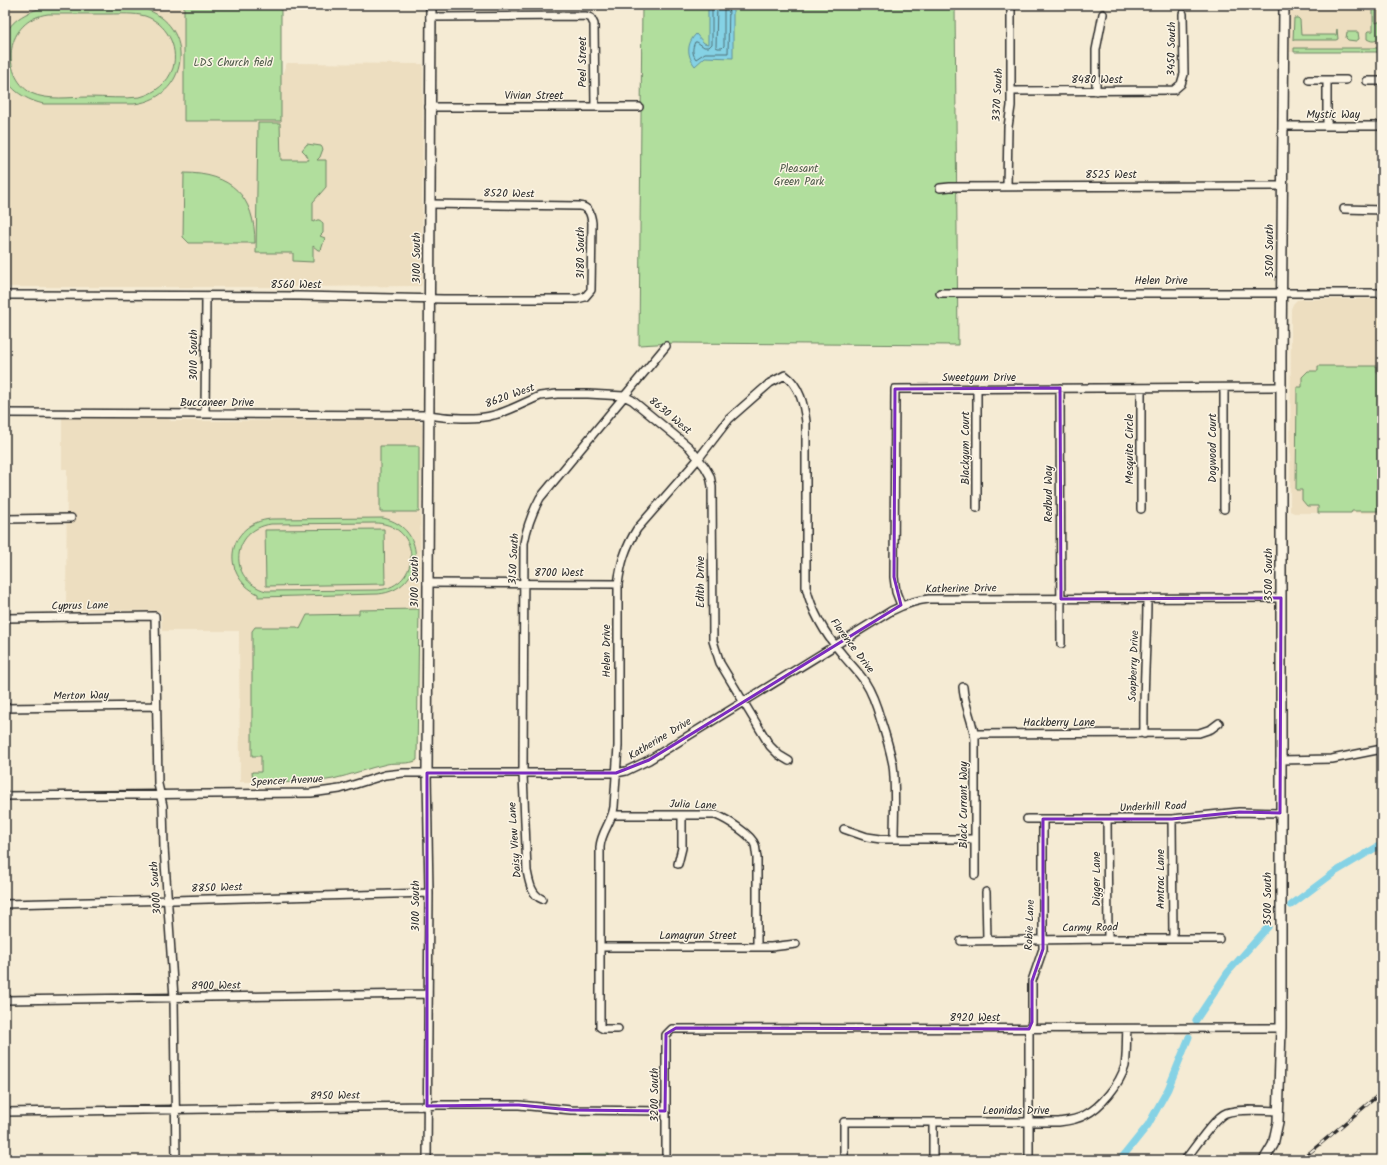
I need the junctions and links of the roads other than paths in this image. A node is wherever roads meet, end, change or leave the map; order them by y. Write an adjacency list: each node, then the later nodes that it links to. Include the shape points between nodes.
1 (430, 5): 6 (street, 3100 South)
2 (1011, 5): 13 (street, 3370 South)
3 (1284, 5): 18 (street, 3500 South)
4 (1103, 14): 14 (street, via 1096,50)
5 (1184, 14): 12 (street, 3450 South, via 1184,74)
6 (430, 17): 15 (street, 3100 South); 16 (street, Peel Street, via 591,18 594,24)
7 (1309, 80): 8 (street)
8 (1327, 80): 9 (street); 19 (street)
9 (1346, 80)
10 (1367, 80): 11 (street)
11 (1382, 81)
12 (1181, 84): 14 (street, 8480 West, via 1178,88 1169,90)
13 (1011, 91): 14 (street, 8480 West); 22 (street, 3370 South)
14 (1096, 91)
15 (430, 107): 16 (street, Vivian Street); 24 (street, 3100 South)
16 (595, 107): 17 (street, Vivian Street)
17 (639, 107)
18 (1283, 126): 19 (street, Mystic Way); 21 (street, 3500 South)
19 (1327, 126): 20 (street, Mystic Way)
20 (1382, 126)
21 (1282, 186): 22 (street, 8525 West); 28 (street, 3500 South)
22 (1008, 187): 23 (street, 8525 West)
23 (940, 188)
24 (429, 204): 25 (street, 8520 West, via 579,206); 34 (street, 3100 South)
25 (587, 209): 33 (street, 3180 South, via 592,223 592,288)
26 (1344, 209): 27 (street)
27 (1382, 210)
28 (1282, 292): 29 (street, Helen Drive); 30 (street, Helen Drive); 37 (street, 3500 South)
29 (1382, 292)
30 (940, 293)
31 (5, 295): 32 (street, 8560 West)
32 (206, 296): 34 (street, 8560 West); 44 (street, 3010 South)
33 (587, 296): 34 (street, 8560 West, via 577,299)
34 (429, 298): 45 (street, 3100 South)
35 (666, 346): 42 (street, 3150 South)
36 (785, 376): 46 (street, Helen Drive, via 770,383 743,405); 62 (street, Florence Drive, via 792,381 801,399 806,422 806,587 816,616)
37 (1282, 387): 41 (street, Sweetgum Drive); 56 (street, 3500 South)
38 (977, 388): 39 (street, Sweetgum Drive); 47 (street, Blackgum Court); 58 (street, Sweetgum Drive, via 895,389 894,577)
39 (1060, 388): 40 (street, Sweetgum Drive); 57 (street, Redbud Way)
40 (1141, 388): 41 (street, Sweetgum Drive); 48 (street, Mesquite Circle)
41 (1224, 388): 49 (street, Dogwood Court)
42 (624, 396): 45 (street, 8620 West, via 547,394 494,415); 46 (street, 8630 West, via 642,407); 53 (street, 3150 South, via 540,498 532,512 524,543)
43 (5, 413): 44 (street, Buccaneer Drive)
44 (205, 414): 45 (street, Buccaneer Drive)
45 (428, 416): 52 (street, 3100 South)
46 (699, 458): 54 (street, Helen Drive, via 631,538 622,560); 64 (street, Edith Drive, via 710,476 712,486 715,653)
47 (977, 508)
48 (1141, 509)
49 (1224, 509)
50 (5, 518): 51 (street)
51 (71, 518)
52 (427, 583): 53 (street, 8700 West); 73 (street, 3100 South)
53 (524, 584): 54 (street, 8700 West); 75 (street, 3150 South)
54 (618, 584): 74 (street, Helen Drive)
55 (1147, 598): 56 (street, Katherine Drive); 57 (street, Katherine Drive); 69 (street, Soapberry Drive)
56 (1281, 598): 71 (street, 3500 South)
57 (1060, 599): 58 (street, Katherine Drive, via 929,599); 61 (street, Redbud Way)
58 (901, 606): 62 (street, Katherine Drive)
59 (155, 616): 60 (street, Cyprus Lane); 65 (street, 3000 South)
60 (5, 618)
61 (1061, 644)
62 (835, 645): 64 (street, Katherine Drive); 86 (street, Florence Drive, via 872,693 890,748 894,786)
63 (963, 687): 68 (street, Black Currant Way)
64 (743, 702): 72 (street, Edith Drive, via 770,746); 74 (street, Katherine Drive, via 649,760)
65 (156, 706): 66 (street, Merton Way); 76 (street, 3000 South)
66 (5, 708)
67 (1219, 723): 69 (street, Hackberry Lane, via 1199,733)
68 (974, 734): 69 (street, Hackberry Lane); 87 (street, Black Currant Way)
69 (1144, 734)
70 (1382, 749): 71 (street, via 1332,760)
71 (1280, 760): 78 (street, 3500 South)
72 (789, 761)
73 (427, 773): 75 (street, Spencer Avenue); 76 (street, Spencer Avenue, via 385,775 311,793); 91 (street, 3100 South)
74 (616, 773): 75 (street, Spencer Avenue); 79 (street, Helen Drive)
75 (523, 774): 92 (street, Daisy View Lane, via 527,871 533,891)
76 (160, 794): 77 (street, Spencer Avenue); 93 (street, 3000 South, via 163,806)
77 (5, 796)
78 (1280, 812): 84 (street, Underhill Road, via 1239,812); 107 (street, 3500 South)
79 (613, 815): 80 (street, Julia Lane); 102 (street, Helen Drive, via 600,839)
80 (682, 815): 88 (street, via 682,848); 103 (street, Julia Lane, via 719,816 733,824 755,845)
81 (1027, 819): 82 (street, Underhill Road)
82 (1043, 819): 83 (street, Underhill Road); 99 (street, Robie Lane)
83 (1107, 819): 84 (street, Underhill Road); 95 (street, Digger Lane)
84 (1172, 819): 96 (street, Amtrac Lane)
85 (844, 829): 86 (street, via 867,837)
86 (894, 839): 87 (street)
87 (975, 839): 89 (street, Black Currant Way)
88 (678, 864)
89 (975, 875)
90 (986, 892): 98 (street)
91 (429, 893): 93 (street, 8850 West); 104 (street, 3100 South)
92 (542, 899)
93 (168, 900): 94 (street, 8850 West); 105 (street, 3000 South)
94 (5, 904)
95 (1108, 939): 96 (street, Carmy Road); 99 (street, Carmy Road)
96 (1173, 939): 97 (street, Carmy Road)
97 (1219, 939)
98 (987, 940): 99 (street, Carmy Road); 100 (street, Carmy Road)
99 (1042, 940): 109 (street, Robie Lane, via 1043,949 1032,981 1032,1022)
100 (961, 941)
101 (796, 944): 103 (street, Lamayrun Street)
102 (600, 947): 103 (street, Lamayrun Street); 108 (street, Helen Drive, via 600,1027)
103 (757, 947)
104 (428, 994): 105 (street, 8900 West); 112 (street, 3100 South)
105 (174, 998): 106 (street, 8900 West); 113 (street, 3000 South)
106 (5, 1000)
107 (1281, 1028): 110 (street, 8920 West); 115 (street, 3500 South)
108 (618, 1029)
109 (1029, 1029): 110 (street, 8920 West); 111 (street, 8920 West, via 676,1028); 118 (street, Robie Lane)
110 (1127, 1029): 118 (street, Leonidas Drive, via 1123,1071 1112,1090 1093,1110 1084,1116 1066,1121)
111 (669, 1031): 114 (street, 3200 South, via 666,1035)
112 (427, 1106): 113 (street, 8950 West); 114 (street, 8950 West, via 476,1104 571,1110); 121 (street, 3100 South)
113 (175, 1110): 116 (street, 8950 West); 120 (street, 3000 South)
114 (665, 1111): 122 (street, 3200 South)
115 (1279, 1111): 125 (street, via 1224,1113); 126 (street, 3500 South, via 1273,1145)
116 (5, 1112)
117 (933, 1122): 118 (street, Leonidas Drive); 119 (street, Leonidas Drive, via 844,1122); 123 (street)
118 (1029, 1122): 124 (street, Robie Lane)
119 (844, 1158)
120 (176, 1160)
121 (427, 1160)
122 (666, 1160)
123 (933, 1160)
124 (1029, 1160)
125 (1186, 1160)
126 (1264, 1160)

